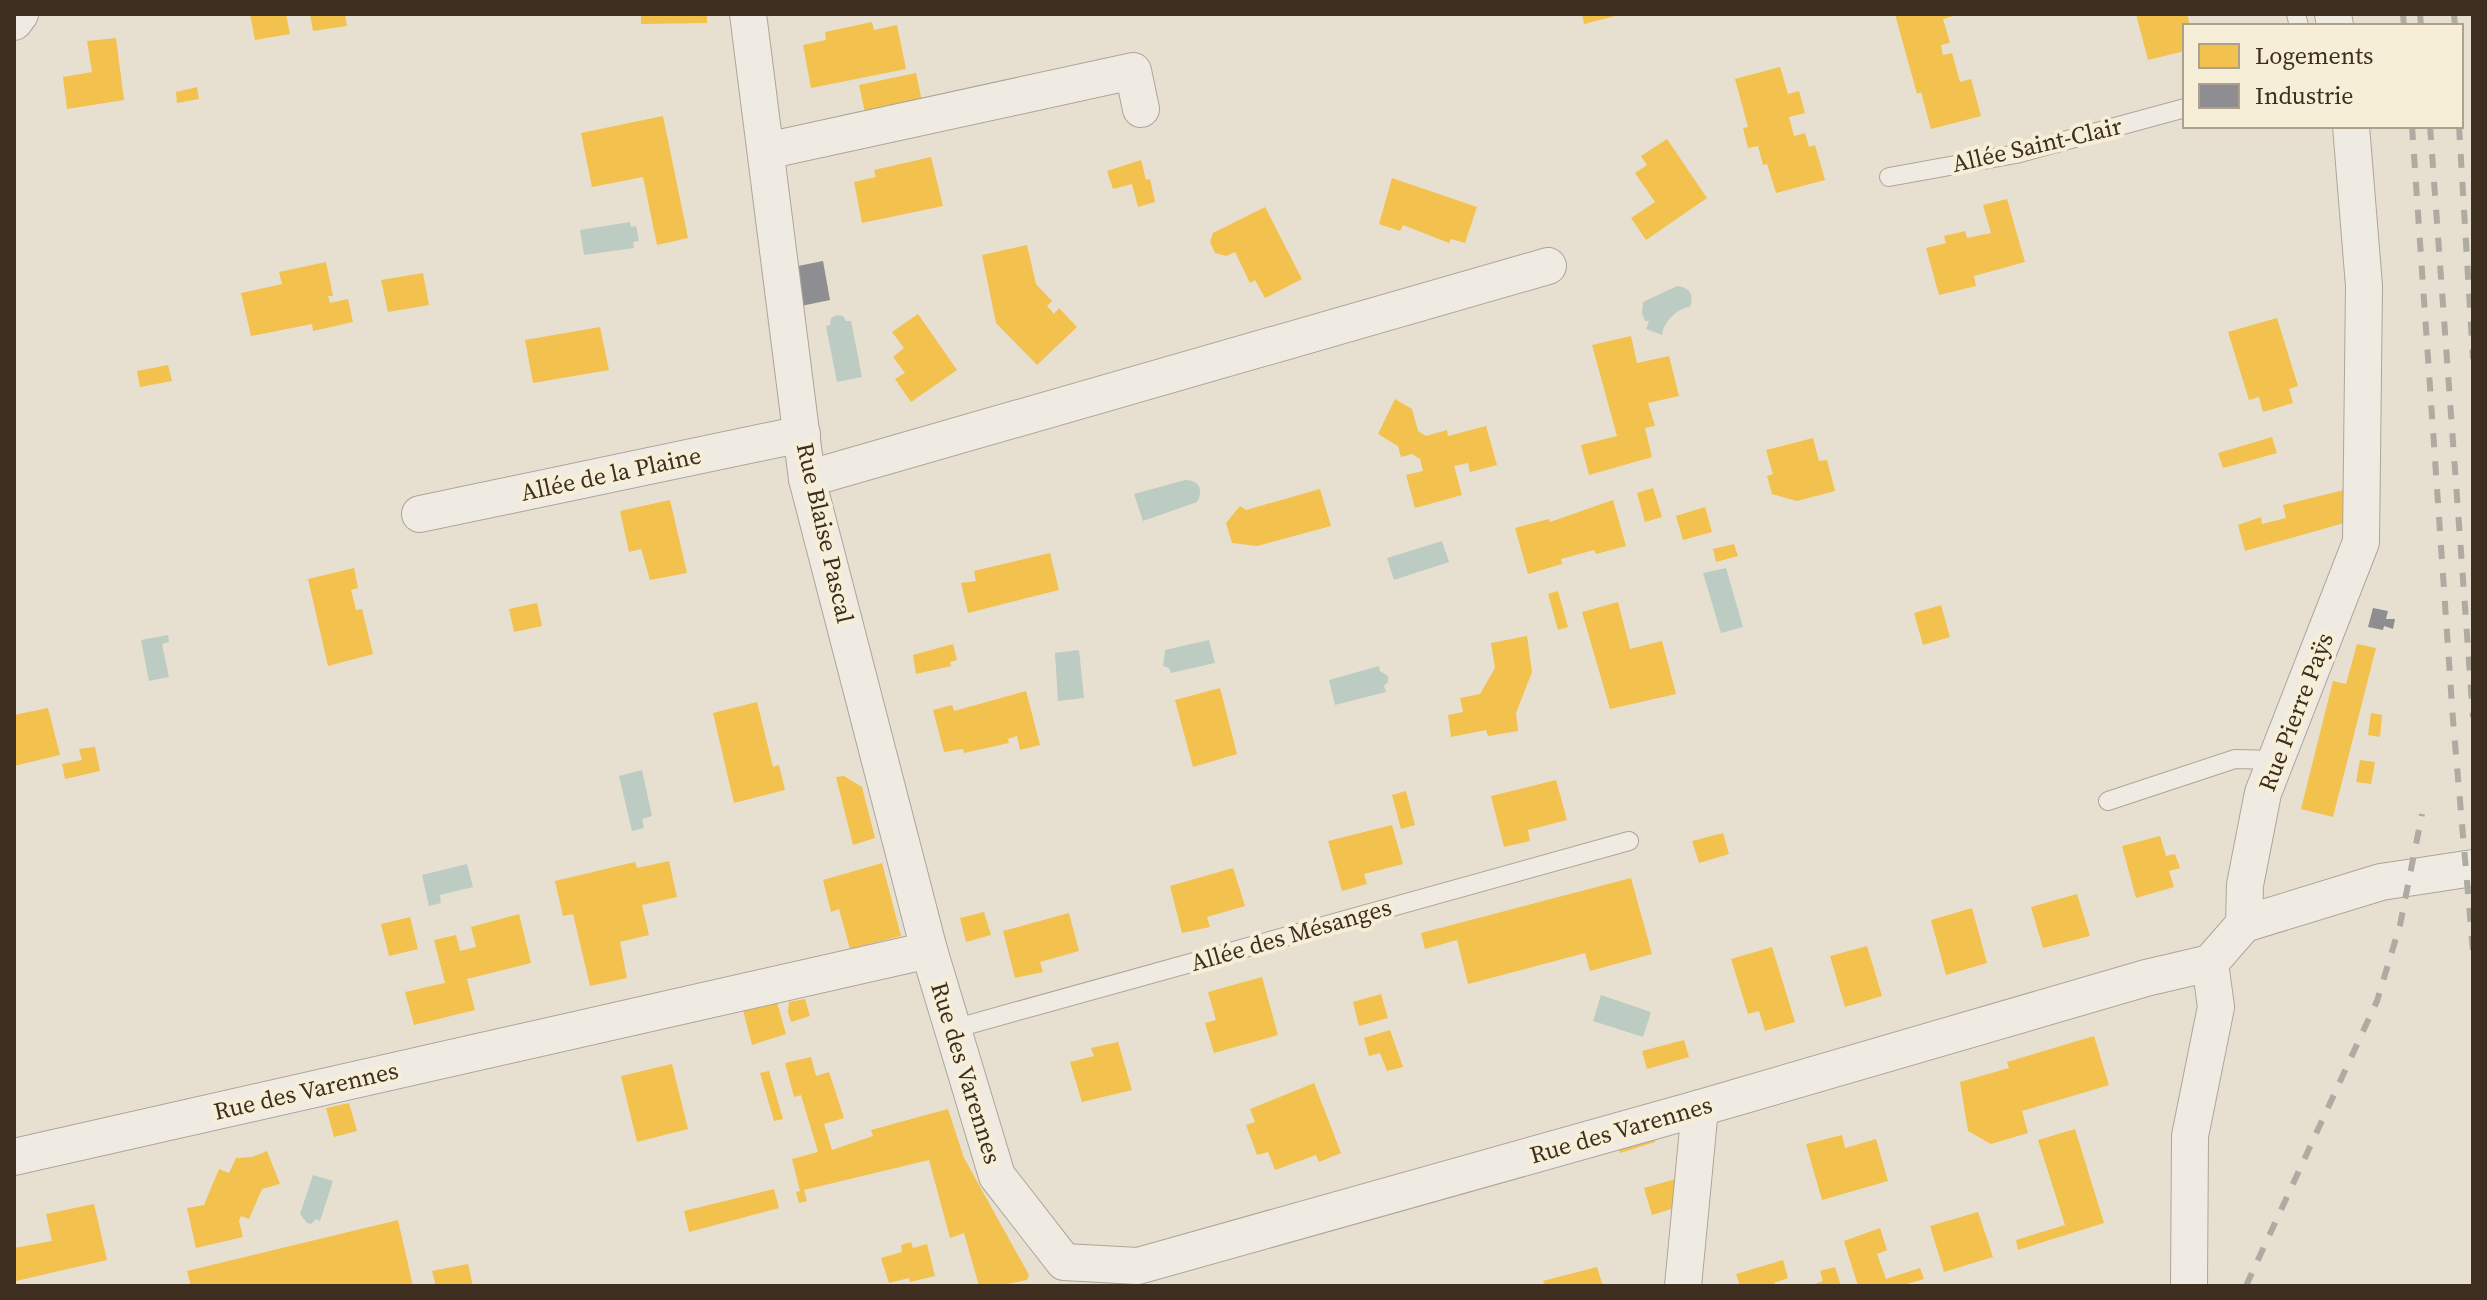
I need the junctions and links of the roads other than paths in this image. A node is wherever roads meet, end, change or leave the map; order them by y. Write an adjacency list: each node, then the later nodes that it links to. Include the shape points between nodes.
1 (20, 14): 3 (street)
2 (748, 14): 7 (street, Rue Blaise Pascal)
3 (14, 22)
4 (1141, 109): 7 (street, via 1133,71)
5 (2183, 109): 8 (lane, Allée Saint-Clair, via 2016,154)
6 (2351, 128): 13 (street, Rue Pierre Paÿs, via 2364,286 2361,542)
7 (766, 151): 10 (street, Rue Blaise Pascal)
8 (1889, 177)
9 (1548, 266): 11 (street)
10 (802, 434): 11 (street, Rue Blaise Pascal); 12 (street, Allée de la Plaine)
11 (807, 479): 18 (street, Rue Blaise Pascal)
12 (420, 514)
13 (2276, 760): 14 (lane, via 2235,759); 17 (street, Rue Pierre Paÿs, via 2263,793 2245,885)
14 (2108, 801)
15 (1629, 841): 20 (lane, Allée des Mésanges)
16 (2473, 868): 17 (street, via 2381,882)
17 (2244, 924): 19 (street)
18 (929, 950): 20 (street, Rue des Varennes); 22 (street, Rue des Varennes)
19 (2210, 963): 21 (street, Rue des Varennes); 24 (street, via 2216,1007 2190,1136)
20 (953, 1029): 21 (street, Rue des Varennes, via 997,1176 1064,1262 1138,1266)
21 (1700, 1108): 23 (street)
22 (14, 1157)
23 (1683, 1286)
24 (2189, 1286)

